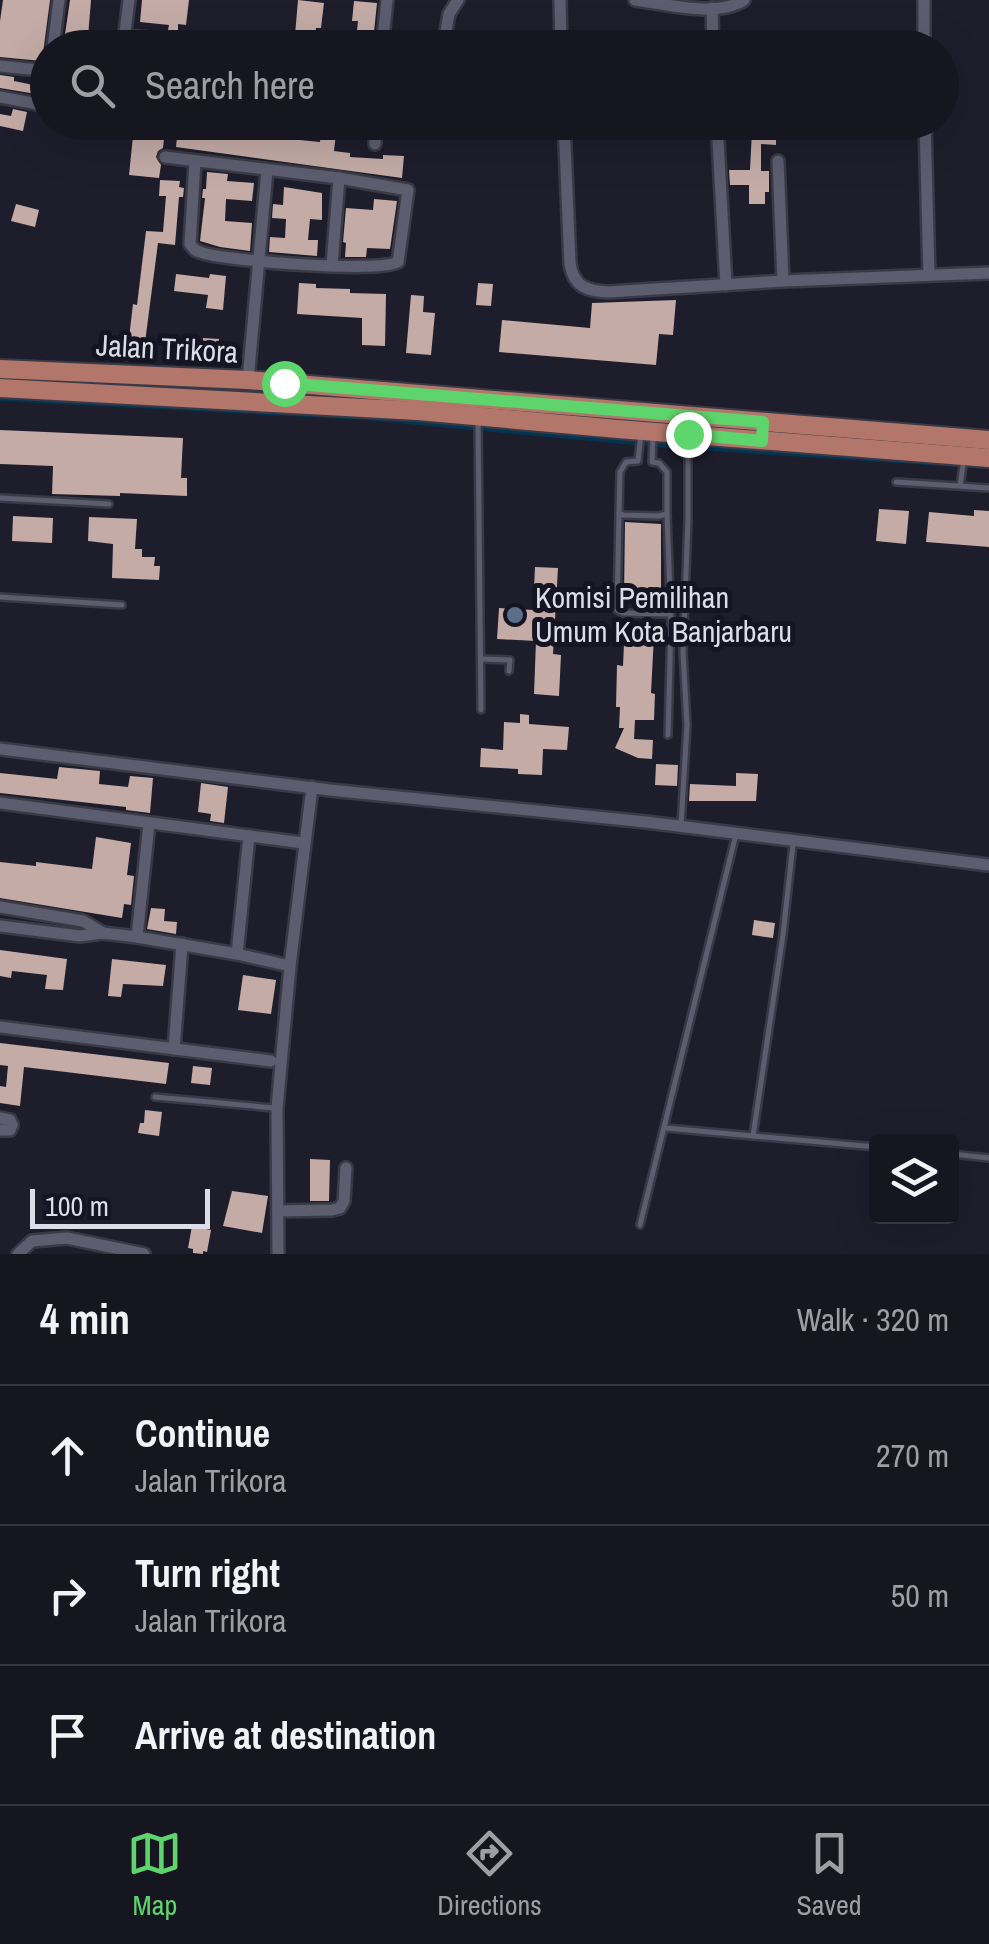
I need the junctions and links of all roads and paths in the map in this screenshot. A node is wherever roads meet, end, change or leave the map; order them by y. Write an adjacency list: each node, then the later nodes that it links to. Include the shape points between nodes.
1 (59, 0): 10 (street)
2 (130, 0): 11 (street)
3 (387, 0): 12 (street)
4 (458, 0): 13 (street)
5 (560, 0): 14 (street)
6 (634, 0): 9 (street)
7 (744, 0): 9 (street)
8 (924, 0): 16 (street)
9 (712, 8): 15 (street)
10 (55, 30)
11 (126, 30)
12 (384, 30)
13 (446, 30)
14 (561, 30)
15 (713, 30)
16 (924, 30)
17 (0, 66): 18 (street)
18 (30, 70)
19 (0, 97): 20 (street)
20 (30, 103)
21 (375, 140): 25 (street)
22 (565, 140): 36 (street, via 575,281 608,292)
23 (718, 140): 36 (street)
24 (926, 140): 34 (street)
25 (375, 144)
26 (165, 157): 28 (street)
27 (778, 161): 35 (street)
28 (195, 162): 29 (street); 31 (street, via 192,248)
29 (267, 170): 30 (street); 31 (street)
30 (339, 178): 32 (street); 32 (street, via 408,190 398,262)
31 (258, 261): 32 (street); 38 (street)
32 (332, 266)
33 (989, 273): 34 (street)
34 (930, 275): 35 (street)
35 (783, 281): 36 (street)
36 (726, 285)
37 (0, 368): 38 (main road, Jalan Trikora)
38 (248, 380): 41 (main road, Jalan Trikora)
39 (0, 388): 40 (main road, Jalan Trikora)
40 (478, 422): 42 (main road, Jalan Trikora); 59 (lane)
41 (762, 431): 43 (main road, Jalan Trikora); 44 (main road, Jalan Trikora); 45 (main road, Jalan Trikora)
42 (647, 432): 43 (main road, Jalan Trikora); 47 (lane); 48 (lane)
43 (688, 434): 67 (lane)
44 (989, 440)
45 (964, 456): 46 (main road, Jalan Trikora); 50 (lane)
46 (989, 458)
47 (638, 461): 48 (lane); 54 (lane, via 626,462 620,472)
48 (652, 462): 55 (lane, via 667,472)
49 (896, 482): 50 (lane)
50 (960, 486): 51 (lane)
51 (989, 488)
52 (0, 498): 53 (lane)
53 (109, 504)
54 (619, 513): 55 (lane); 58 (lane, via 617,610)
55 (667, 514): 58 (lane)
56 (0, 597): 57 (lane)
57 (122, 605)
58 (670, 614): 62 (lane)
59 (481, 659): 60 (lane, via 510,660); 61 (lane)
60 (509, 671)
61 (481, 710)
62 (668, 736)
63 (0, 749): 64 (street)
64 (312, 787): 67 (street); 71 (street)
65 (0, 803): 66 (street)
66 (149, 824): 69 (street); 76 (street)
67 (681, 826): 68 (street)
68 (736, 833): 70 (street); 86 (lane)
69 (249, 836): 71 (street); 78 (street)
70 (793, 840): 72 (street); 88 (lane)
71 (304, 843): 79 (street)
72 (989, 866)
73 (0, 907): 75 (street, via 83,920)
74 (0, 926): 75 (street)
75 (103, 933): 76 (street)
76 (136, 937): 77 (street)
77 (182, 944): 78 (street); 81 (street)
78 (237, 954): 79 (street)
79 (290, 966): 84 (street)
80 (0, 1027): 81 (street)
81 (174, 1049): 82 (street)
82 (271, 1061)
83 (156, 1096): 84 (lane)
84 (277, 1108): 93 (street)
85 (0, 1118): 87 (street, via 12,1125)
86 (666, 1128): 88 (lane); 94 (lane)
87 (0, 1130)
88 (753, 1136): 89 (lane)
89 (869, 1146)
90 (959, 1155): 91 (lane)
91 (989, 1158)
92 (346, 1168): 93 (street, via 340,1208)
93 (278, 1211): 97 (street)
94 (640, 1225)
95 (18, 1254): 96 (street, via 32,1241 67,1238)
96 (144, 1254)
97 (278, 1254)

